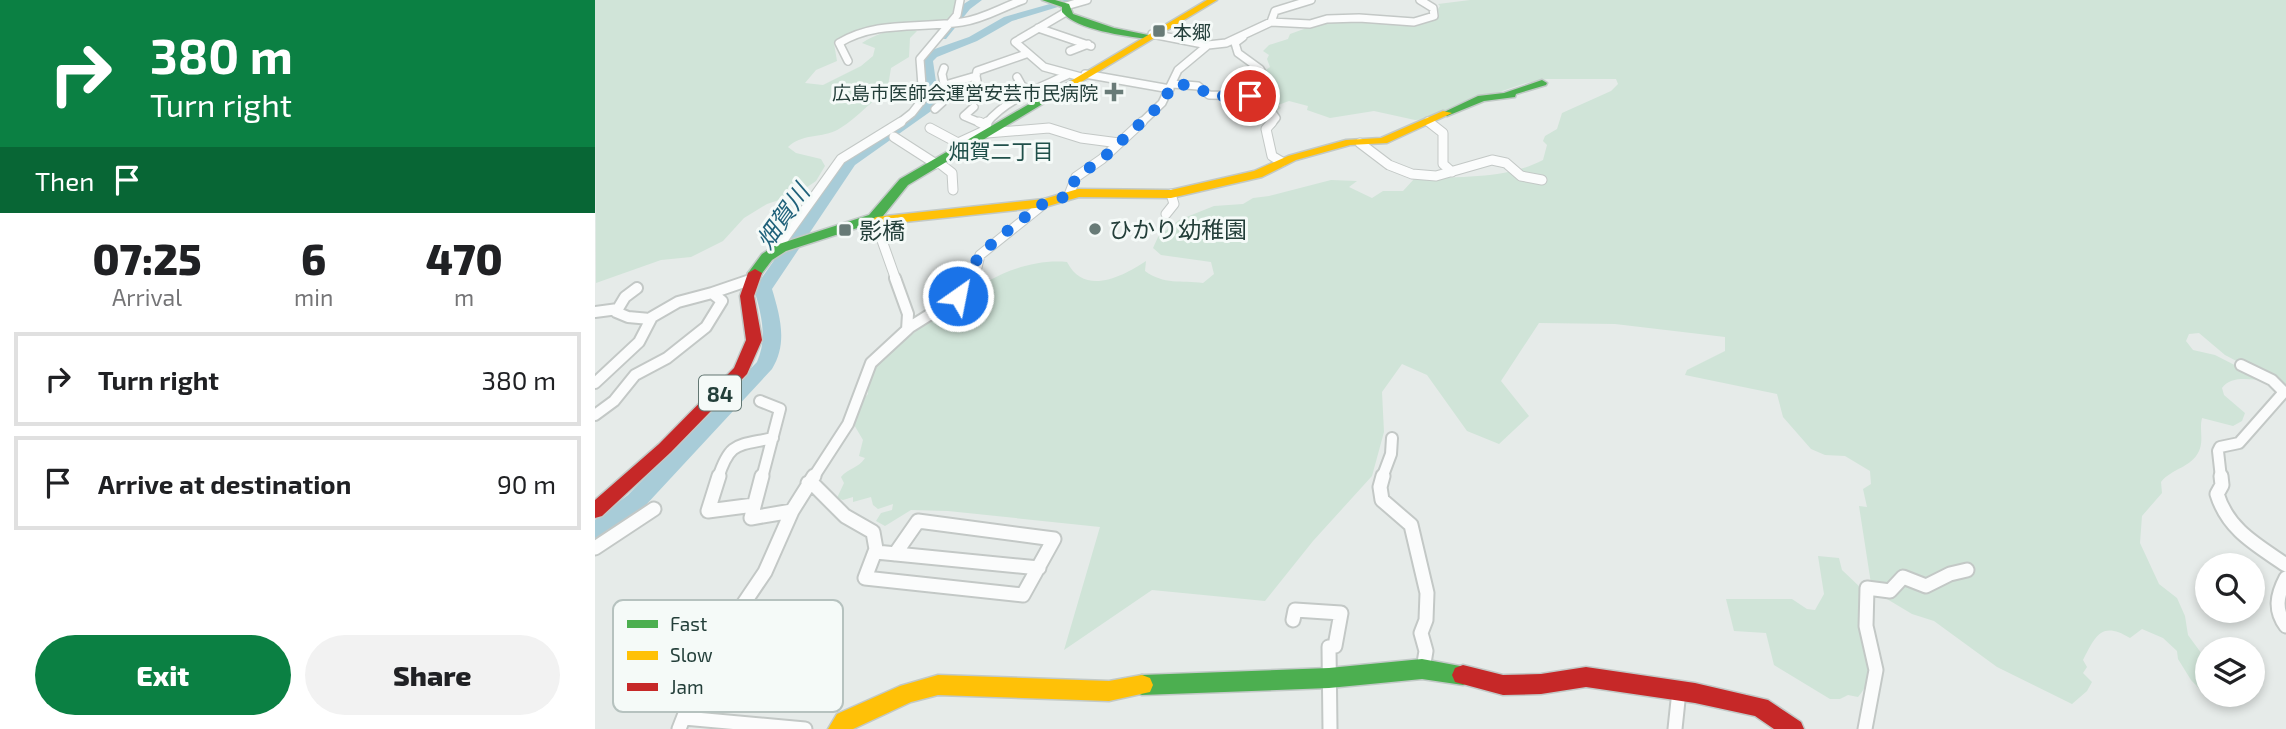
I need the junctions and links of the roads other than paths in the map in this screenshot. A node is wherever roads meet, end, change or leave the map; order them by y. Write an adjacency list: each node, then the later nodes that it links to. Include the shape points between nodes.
1 (960, 0): 9 (street)
2 (1023, 0): 9 (street, via 977,20)
3 (1087, 0): 7 (street)
4 (1213, 0): 12 (street)
5 (1311, 0): 8 (street, via 1275,11)
6 (1420, 0): 8 (street, via 1433,8 1434,16 1414,22 1367,18)
7 (1061, 5): 10 (street); 12 (street, via 1105,29)
8 (1271, 22): 11 (street)
9 (952, 23): 16 (street, via 879,29 845,39 839,43); 26 (street, via 920,59 917,68)
10 (1038, 28): 14 (street, via 1090,45); 15 (street, via 1015,42)
11 (1254, 30): 13 (street, via 1226,43); 27 (street, via 1235,43 1238,53 1260,69 1273,91)
12 (1149, 35): 13 (street); 18 (street)
13 (1208, 45): 22 (street, via 1178,70)
14 (1070, 51)
15 (1027, 54): 18 (street, via 1040,67); 19 (street, via 977,71)
16 (848, 61)
17 (944, 68): 23 (street)
18 (1077, 75): 22 (street); 24 (street); 32 (street)
19 (976, 76): 23 (street); 25 (street)
20 (1017, 77): 24 (street)
21 (1542, 83): 30 (street, via 1484,97)
22 (1172, 86): 27 (street, via 1198,86 1209,96 1259,96); 34 (street, via 1162,103)
23 (945, 90): 26 (street); 29 (street, via 947,98)
24 (1032, 91): 32 (street, via 998,111)
25 (966, 92)
26 (925, 96): 46 (street, via 909,115 841,160 792,231 777,243)
27 (1264, 101): 36 (street, via 1276,118 1266,127 1272,156)
28 (974, 107): 32 (street, via 964,116)
29 (935, 109)
30 (1428, 121): 35 (street, via 1383,141); 38 (street, via 1443,133 1443,164)
31 (930, 128): 32 (street, via 958,143)
32 (987, 130): 34 (street, via 1049,128); 37 (street)
33 (894, 137): 37 (street)
34 (1119, 143): 42 (street, via 1076,177)
35 (1360, 143): 36 (street); 38 (street, via 1407,175)
36 (1282, 162): 41 (street, via 1258,174)
37 (937, 163): 40 (street, via 954,176); 45 (street, via 894,191)
38 (1452, 172): 39 (street, via 1473,163 1499,160 1520,176)
39 (1542, 180)
40 (953, 190)
41 (1171, 194): 42 (street); 44 (street, via 1174,204)
42 (1069, 195): 43 (street)
43 (1045, 202): 45 (street); 53 (street, via 979,255 975,282 969,290)
44 (1166, 214)
45 (875, 219): 46 (street); 53 (street, via 908,314)
46 (778, 249): 47 (street, via 761,262)
47 (753, 279): 49 (street); 63 (street, 84, via 746,303 755,341 740,371 630,482)
48 (637, 288): 50 (street)
49 (712, 293): 52 (street, via 678,302); 57 (street, via 722,302 706,327 667,358 635,375 614,401)
50 (618, 309): 51 (street); 52 (street, via 616,312 628,317)
51 (595, 312)
52 (650, 319): 55 (street, via 639,342)
53 (907, 330): 60 (street, via 871,363 848,424)
54 (2241, 365): 68 (street, via 2272,380 2284,392 2239,443 2220,447 2222,485 2217,494 2236,530)
55 (595, 383)
56 (760, 401): 58 (street, via 780,410)
57 (595, 415)
58 (773, 438): 61 (street); 61 (street, via 738,446 726,454 708,511)
59 (1392, 438): 75 (street, via 1394,449 1378,488 1379,497 1411,524 1428,595 1427,621 1421,633 1426,651)
60 (808, 483): 64 (street); 66 (street, via 873,532)
61 (754, 505): 64 (street, via 751,518)
62 (653, 509): 65 (street)
63 (595, 510)
64 (792, 510): 72 (street, via 765,572)
65 (595, 548)
66 (876, 552): 67 (street); 69 (street, via 865,578 1023,595)
67 (895, 554): 69 (street); 69 (street, via 918,521 1054,539)
68 (2286, 565)
69 (1039, 568)
70 (1966, 570): 84 (street, via 1926,586 1903,577 1890,591 1867,588 1866,626 1876,670)
71 (2286, 578): 74 (street, via 2277,606)
72 (746, 600)
73 (1293, 620): 76 (street, via 1295,610 1341,613 1335,646 1329,647)
74 (2286, 626)
75 (1423, 669): 76 (street); 77 (street, via 1503,685 1586,677)
76 (1329, 678): 80 (street, via 1147,684 1109,691 938,685 845,721); 81 (street)
77 (1679, 691): 82 (street); 83 (street, via 1760,707)
78 (681, 724): 79 (street)
79 (805, 729)
80 (839, 729)
81 (1330, 729)
82 (1675, 729)
83 (1793, 729)
84 (1865, 729)

